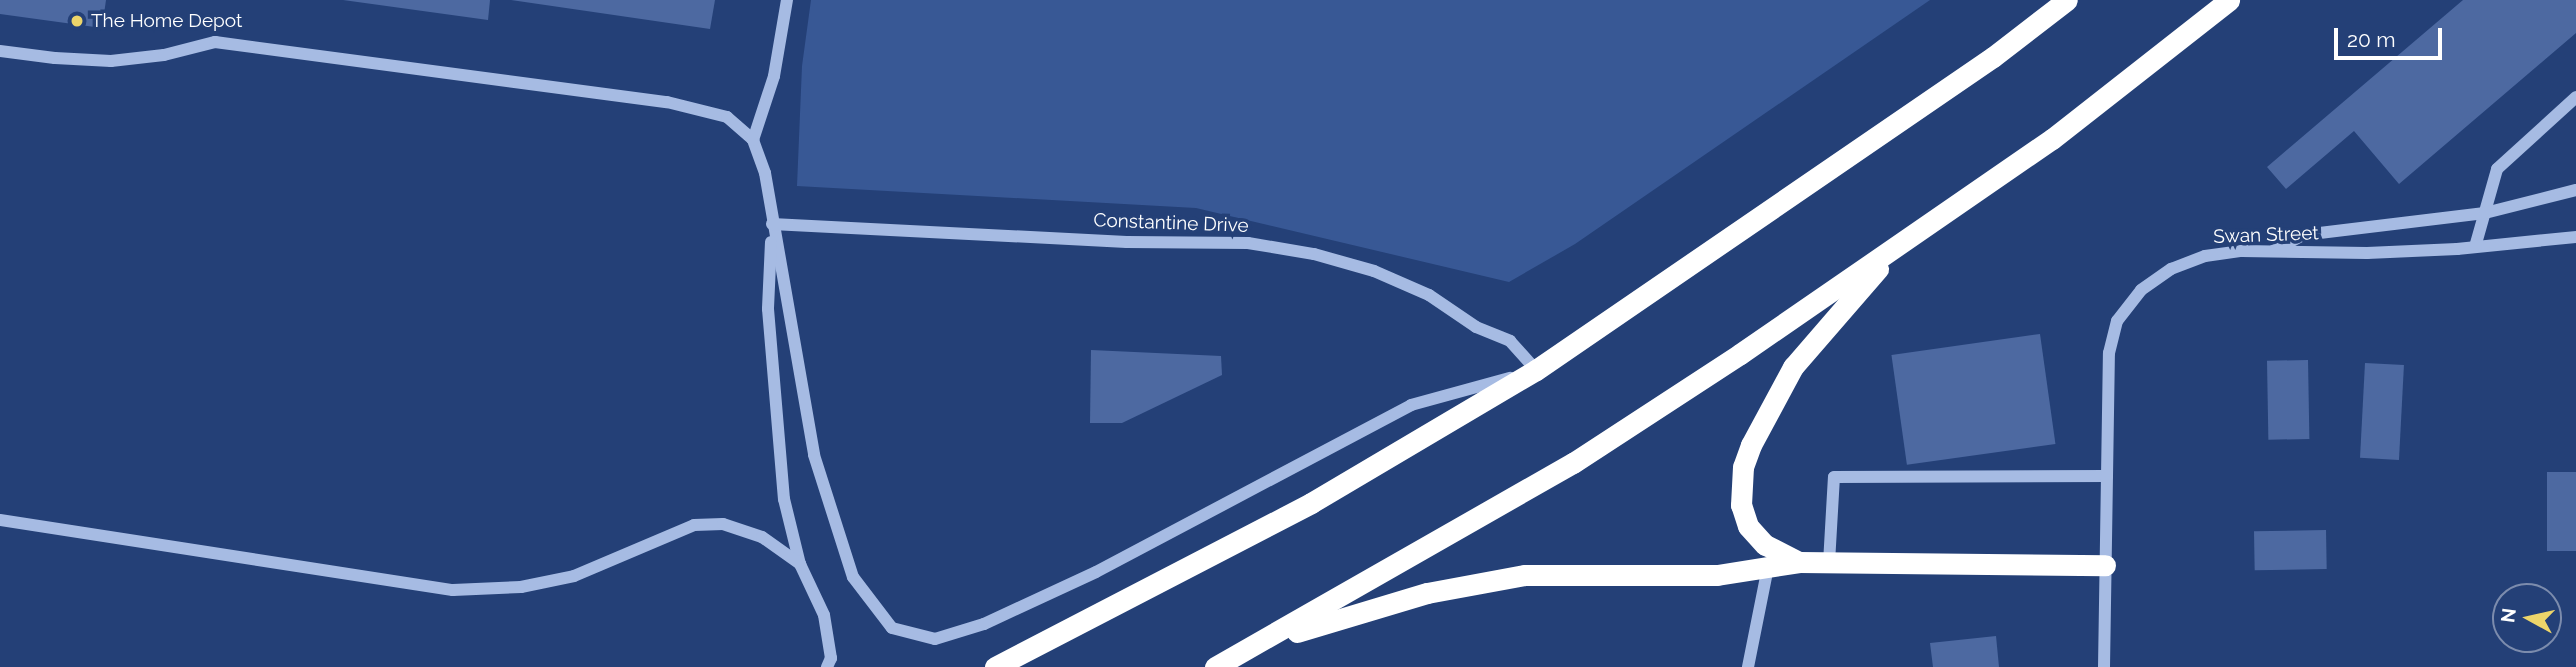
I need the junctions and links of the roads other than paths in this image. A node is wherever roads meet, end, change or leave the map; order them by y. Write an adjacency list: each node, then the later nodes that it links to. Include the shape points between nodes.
1 (787, 0): 6 (street, via 774,76)
2 (2067, 0): 14 (highway, via 1993,58)
3 (2229, 0): 11 (highway, via 2052,139)
4 (0, 51): 6 (street, via 111,61 215,42 667,102 727,117)
5 (2576, 97): 8 (street, via 2497,169)
6 (752, 140): 9 (street, via 765,173)
7 (2576, 190): 8 (street)
8 (2485, 213): 12 (street); 13 (street, via 2303,235)
9 (772, 224): 14 (street, Constantine Drive, via 1127,242 1248,243 1314,254 1374,271 1429,295 1476,327 1510,341); 14 (street, via 799,351 814,455 853,577 892,628 935,639 984,624 1096,572 1411,405); 19 (street, via 768,309 777,432 784,499)
10 (2576, 237): 12 (street, Swan Street)
11 (1899, 245): 17 (highway, via 1793,367 1743,467 1741,505 1748,526 1765,545); 22 (highway, via 1573,463)
12 (2475, 247): 13 (street, Swan Street)
13 (2270, 252): 15 (street, Swan Street, via 2205,256 2171,269 2141,290 2117,321 2109,353)
14 (1536, 370): 24 (highway, via 1311,503)
15 (2107, 476): 18 (street, via 1834,477); 20 (street, Swan Street)
16 (0, 520): 19 (street, via 453,590 521,587 574,576 694,525 723,524 762,537)
17 (1799, 562): 18 (highway); 21 (highway)
18 (1829, 563): 20 (highway)
19 (800, 564): 23 (street, via 824,615 831,658)
20 (2105, 565): 27 (street, Swan Street)
21 (1768, 567): 22 (highway, via 1717,575 1525,575 1427,593); 26 (street)
22 (1264, 641): 25 (highway)
23 (827, 667)
24 (995, 667)
25 (1215, 667)
26 (1748, 667)
27 (2104, 667)

